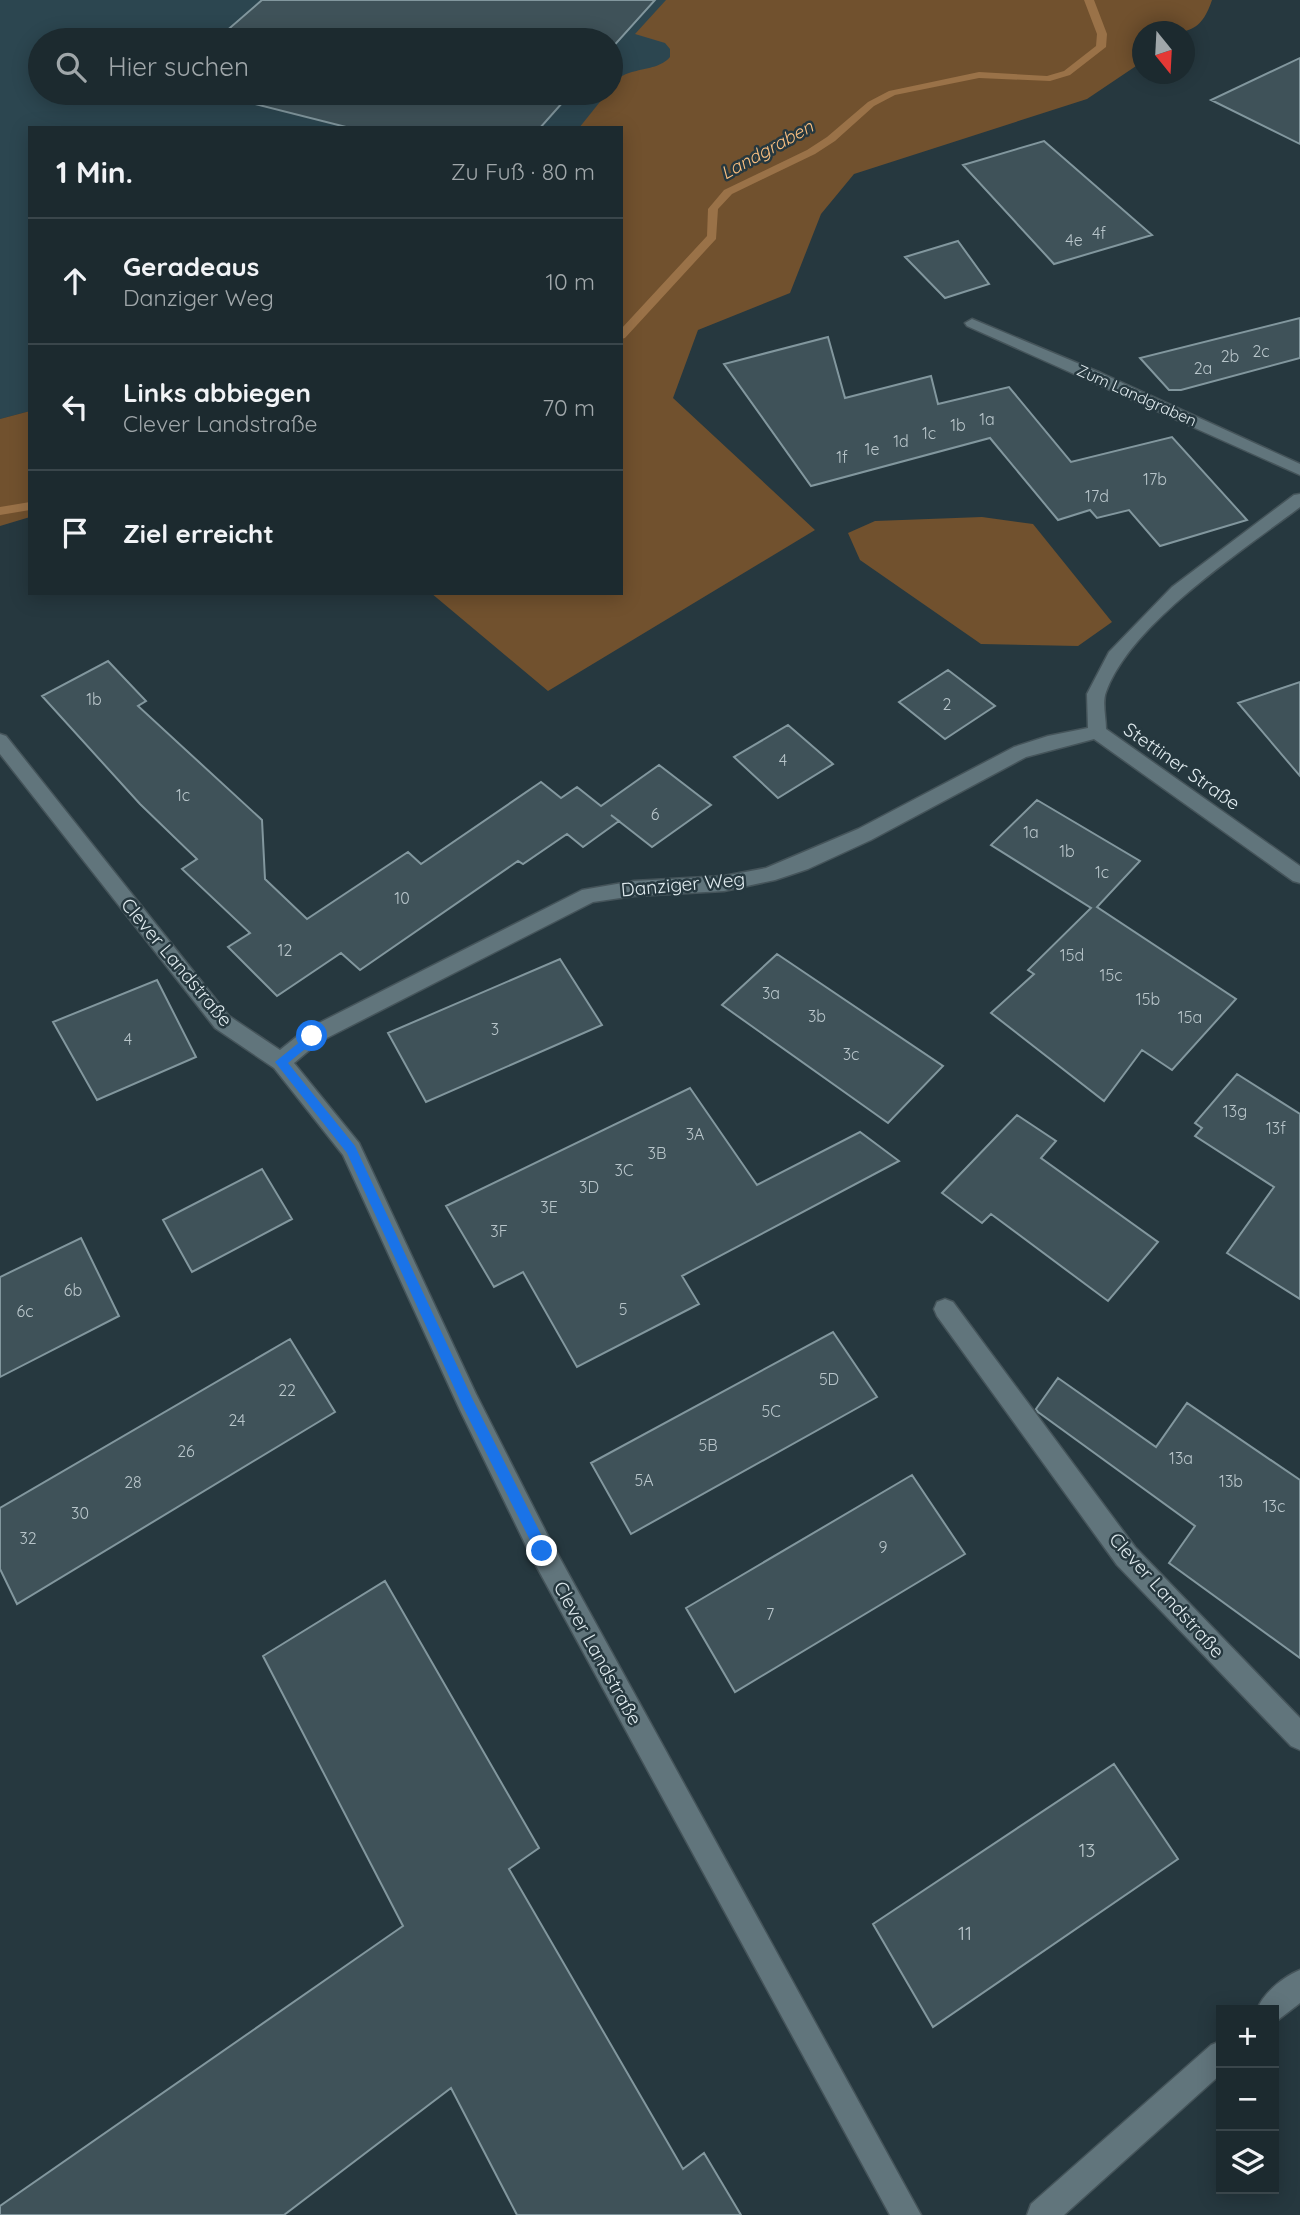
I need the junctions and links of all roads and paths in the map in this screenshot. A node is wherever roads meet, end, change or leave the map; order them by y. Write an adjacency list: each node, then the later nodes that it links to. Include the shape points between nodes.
1 (972, 323): 2 (street, Zum Landgraben)
2 (1300, 470)
3 (1300, 499): 4 (street, Stettiner Straße, via 1178,591 1115,656 1096,694)
4 (1097, 732): 6 (street, Stettiner Straße); 7 (street, Danziger Weg, via 1023,750 834,849 767,875 718,885 622,888 589,895 312,1036)
5 (0, 741): 7 (street, Clever Landstraße, via 222,1022)
6 (1300, 876)
7 (281, 1062): 13 (street, Clever Landstraße, via 351,1149 542,1551)
8 (945, 1308): 9 (street, Clever Landstraße, via 1126,1556)
9 (1300, 1737)
10 (1300, 1984): 11 (street)
11 (1277, 2005)
12 (1216, 2059): 14 (street)
13 (906, 2215)
14 (1042, 2215)

